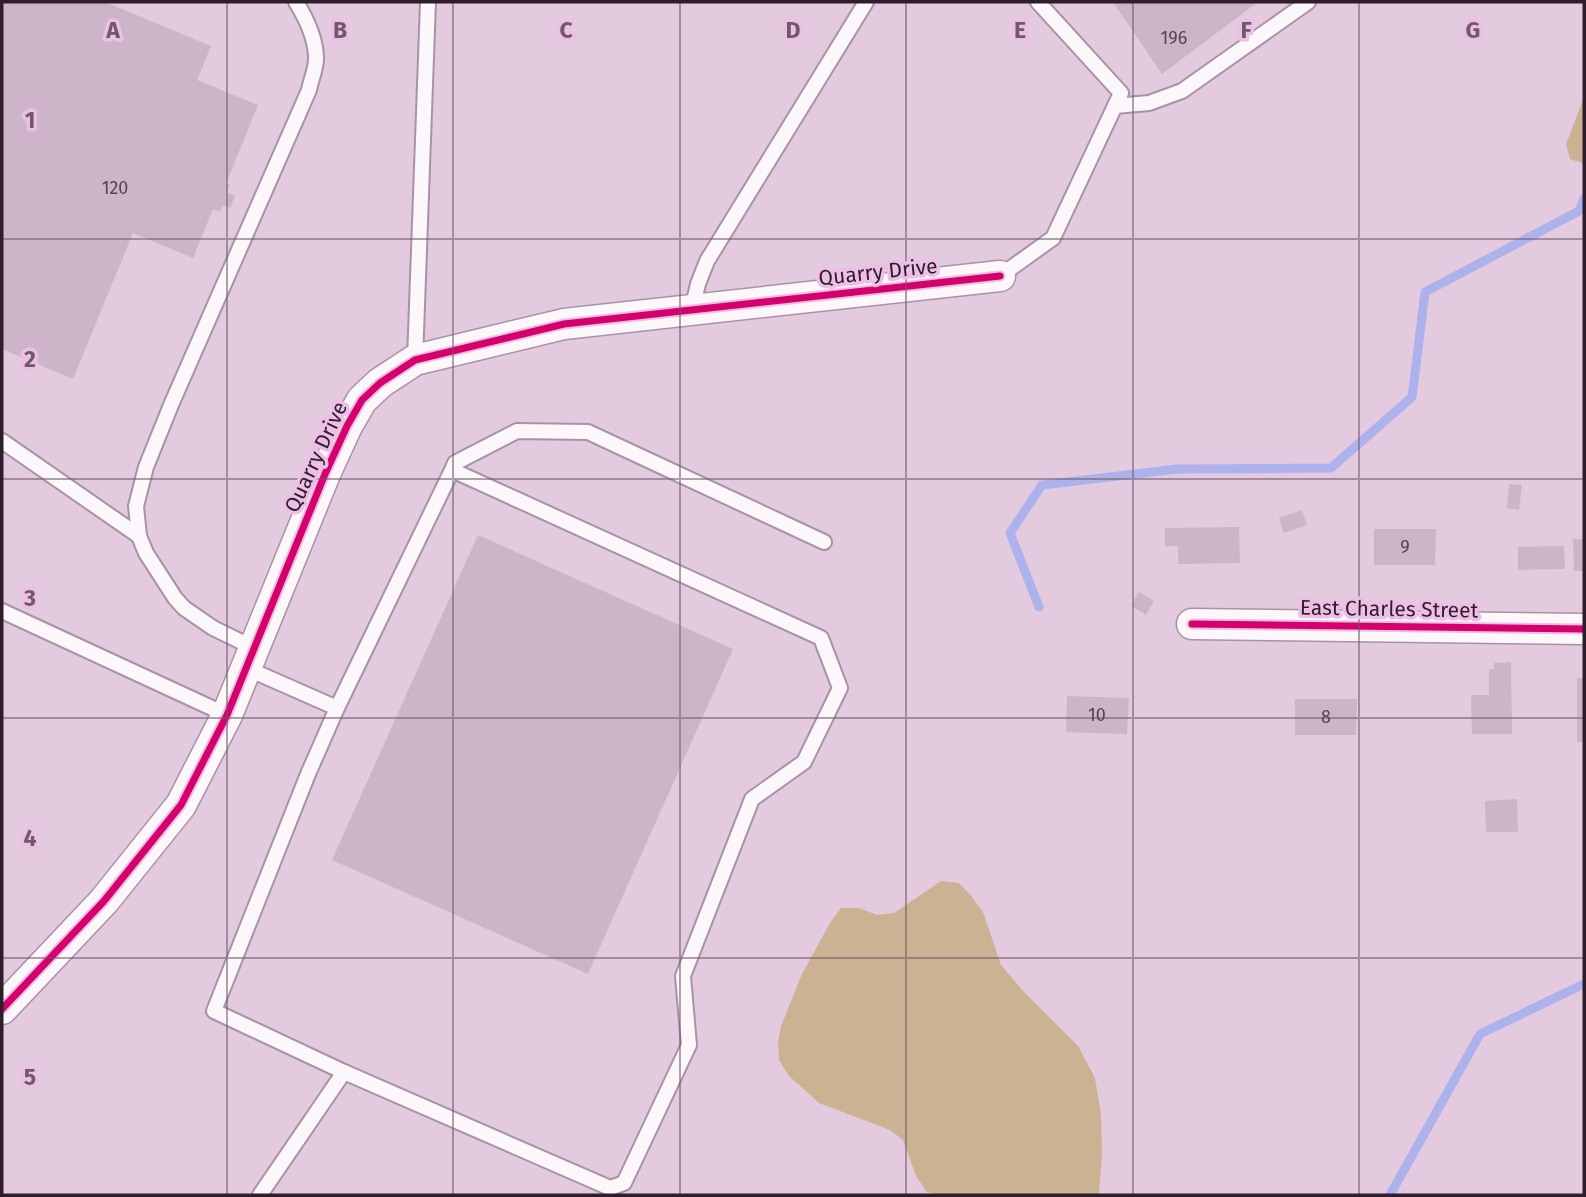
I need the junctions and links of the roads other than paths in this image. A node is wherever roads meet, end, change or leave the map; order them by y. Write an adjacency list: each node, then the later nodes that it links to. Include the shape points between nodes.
1 (296, 2): 12 (lane, via 308,24 316,58 309,90 146,467 136,506)
2 (428, 2): 9 (lane)
3 (866, 2): 8 (lane, via 707,261)
4 (1038, 2): 6 (lane, via 1121,93)
5 (1307, 2): 6 (lane, via 1182,91 1149,103)
6 (1115, 106): 7 (lane, via 1054,239)
7 (1000, 276): 8 (street, Quarry Drive)
8 (692, 310): 9 (street, Quarry Drive, via 564,324)
9 (415, 360): 17 (street, Quarry Drive, via 362,400 347,426)
10 (2, 441): 12 (lane)
11 (452, 470): 13 (lane, via 455,463 517,431 588,432); 18 (lane); 21 (lane, via 821,638 840,688 804,762 752,799 683,976 689,1045 624,1183 610,1188)
12 (139, 536): 17 (lane, via 184,608)
13 (824, 542)
14 (2, 611): 19 (lane)
15 (1192, 624): 16 (street, East Charles Street)
16 (1584, 629)
17 (250, 658): 18 (lane); 19 (street, Quarry Drive)
18 (337, 708): 21 (lane, via 214,1011)
19 (227, 715): 20 (street, Quarry Drive, via 181,805 104,901)
20 (2, 1009)
21 (344, 1072): 22 (lane)
22 (260, 1195)

